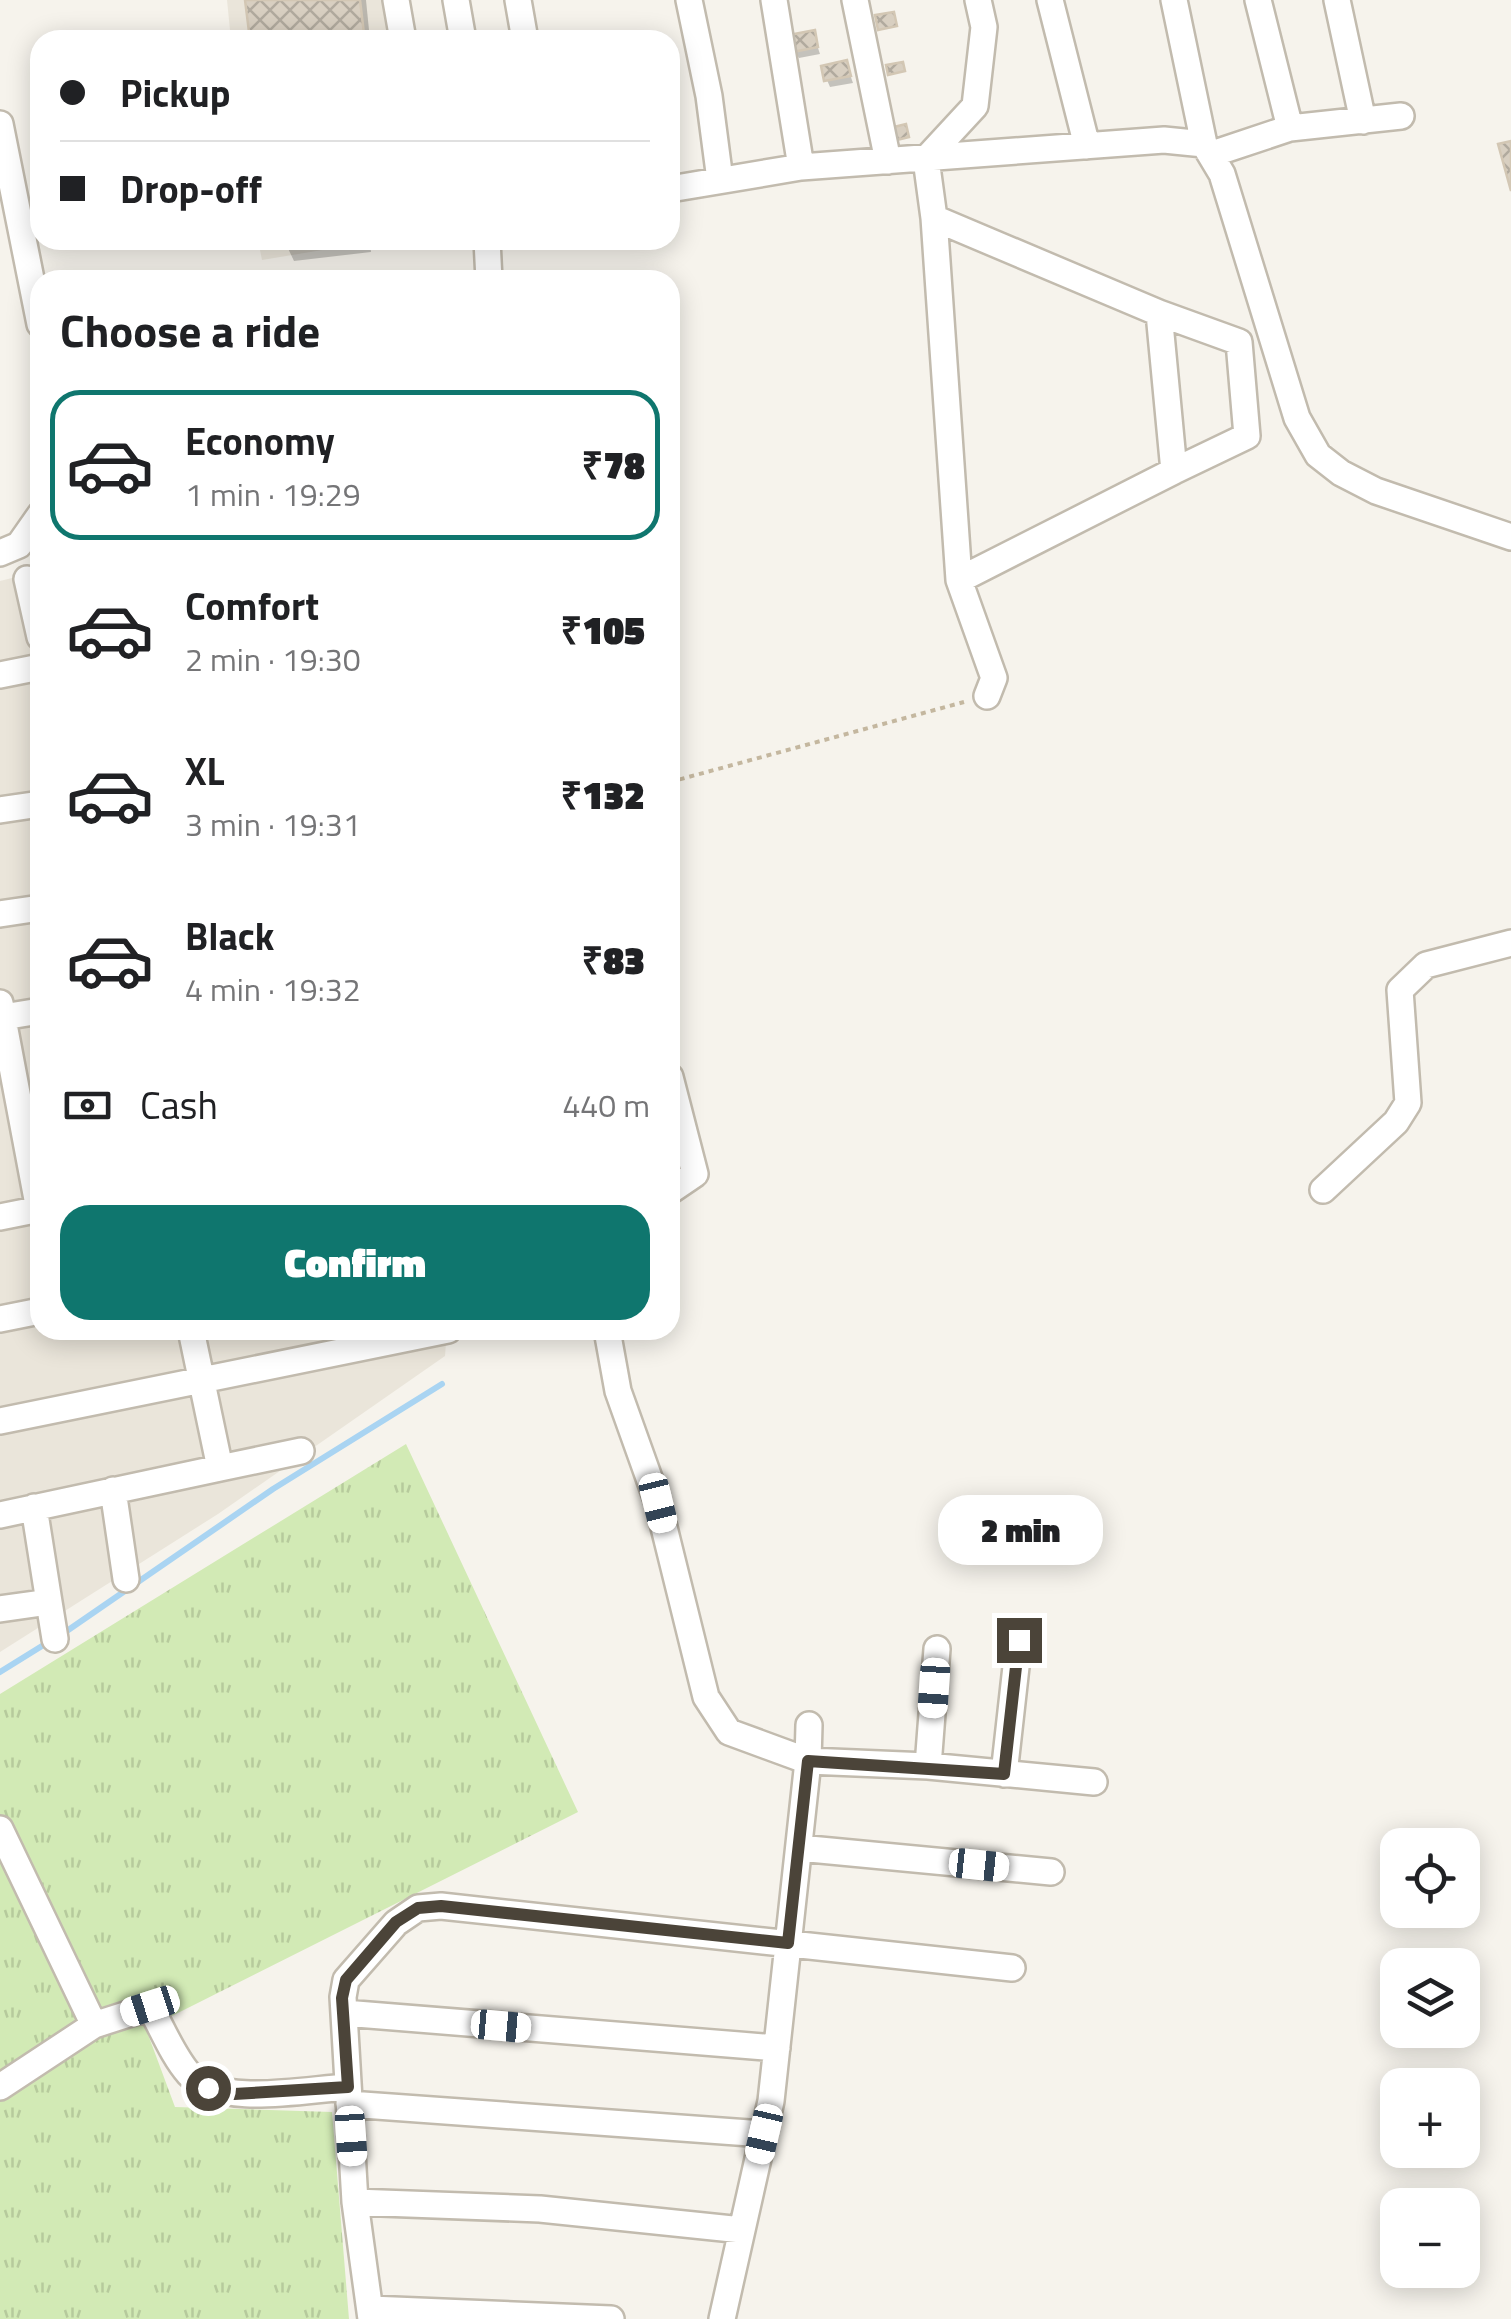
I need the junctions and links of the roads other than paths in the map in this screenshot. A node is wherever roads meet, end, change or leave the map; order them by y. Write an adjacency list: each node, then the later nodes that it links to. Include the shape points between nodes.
1 (396, 0): 12 (street)
2 (456, 0): 13 (street)
3 (518, 0): 14 (street)
4 (688, 0): 24 (street)
5 (774, 0): 23 (street)
6 (855, 0): 22 (street)
7 (978, 0): 21 (street, via 984,28 975,106)
8 (1050, 0): 19 (street)
9 (1174, 0): 20 (street)
10 (1258, 0): 18 (street)
11 (1336, 0): 16 (street)
12 (401, 30)
13 (462, 30)
14 (522, 30)
15 (1401, 116): 16 (street)
16 (1362, 121): 18 (street)
17 (0, 124): 27 (street)
18 (1290, 128): 20 (street)
19 (1088, 146): 20 (street, via 1173,139); 21 (street)
20 (1208, 149): 30 (street, via 1222,174)
21 (926, 159): 22 (street); 26 (street)
22 (888, 161): 23 (street)
23 (801, 167): 24 (street)
24 (720, 180): 25 (street)
25 (680, 187)
26 (934, 218): 28 (street); 36 (street)
27 (30, 274)
28 (1159, 313): 29 (street); 31 (street)
29 (1239, 342): 30 (street, via 1260,352); 31 (street, via 1247,436)
30 (1276, 348): 33 (street, via 1304,434 1329,464 1376,491)
31 (1174, 471): 36 (street)
32 (30, 529): 34 (street, via 18,546)
33 (1511, 537)
34 (0, 553)
35 (27, 579): 37 (street)
36 (959, 580): 40 (street, via 990,661 994,678)
37 (30, 592)
38 (30, 669): 39 (street)
39 (0, 675)
40 (987, 696)
41 (30, 806): 42 (street)
42 (0, 810)
43 (30, 910): 44 (street)
44 (0, 914)
45 (1511, 943): 51 (street, via 1426,965 1400,990 1408,1103)
46 (1, 1010): 47 (street); 48 (street)
47 (30, 1011)
48 (30, 1112)
49 (680, 1116): 50 (street, via 695,1174)
50 (680, 1184)
51 (1323, 1190)
52 (30, 1212): 53 (street)
53 (0, 1217)
54 (30, 1313): 55 (street)
55 (0, 1319)
56 (193, 1340): 59 (street)
57 (398, 1340): 59 (street)
58 (609, 1340): 73 (street, via 706,1696 728,1732)
59 (201, 1379): 60 (street); 62 (street)
60 (0, 1421)
61 (302, 1452): 62 (street)
62 (220, 1468): 63 (street)
63 (113, 1490): 64 (street); 66 (street)
64 (34, 1507): 65 (street); 67 (street)
65 (0, 1515)
66 (126, 1578)
67 (49, 1602): 68 (street); 69 (street)
68 (0, 1609)
69 (55, 1640)
70 (1019, 1640): 75 (street)
71 (936, 1649): 74 (street)
72 (809, 1725): 73 (street)
73 (808, 1761): 74 (street); 78 (street)
74 (928, 1766): 75 (street)
75 (1004, 1774): 76 (street)
76 (1094, 1782)
77 (0, 1829): 83 (street)
78 (798, 1848): 79 (street); 80 (street)
79 (1051, 1872)
80 (788, 1943): 81 (street); 82 (street, via 418,1908 396,1922 346,1980); 84 (street)
81 (1012, 1968)
82 (344, 2014): 84 (street); 86 (street)
83 (94, 2025): 85 (street); 86 (street, via 150,2006 189,2074 208,2088)
84 (777, 2048): 87 (street)
85 (0, 2086)
86 (349, 2096): 87 (street); 88 (street)
87 (764, 2134): 89 (street)
88 (355, 2202): 89 (street, via 540,2210); 90 (street)
89 (742, 2230): 92 (street)
90 (371, 2314): 91 (street)
91 (611, 2319)
92 (722, 2319)

